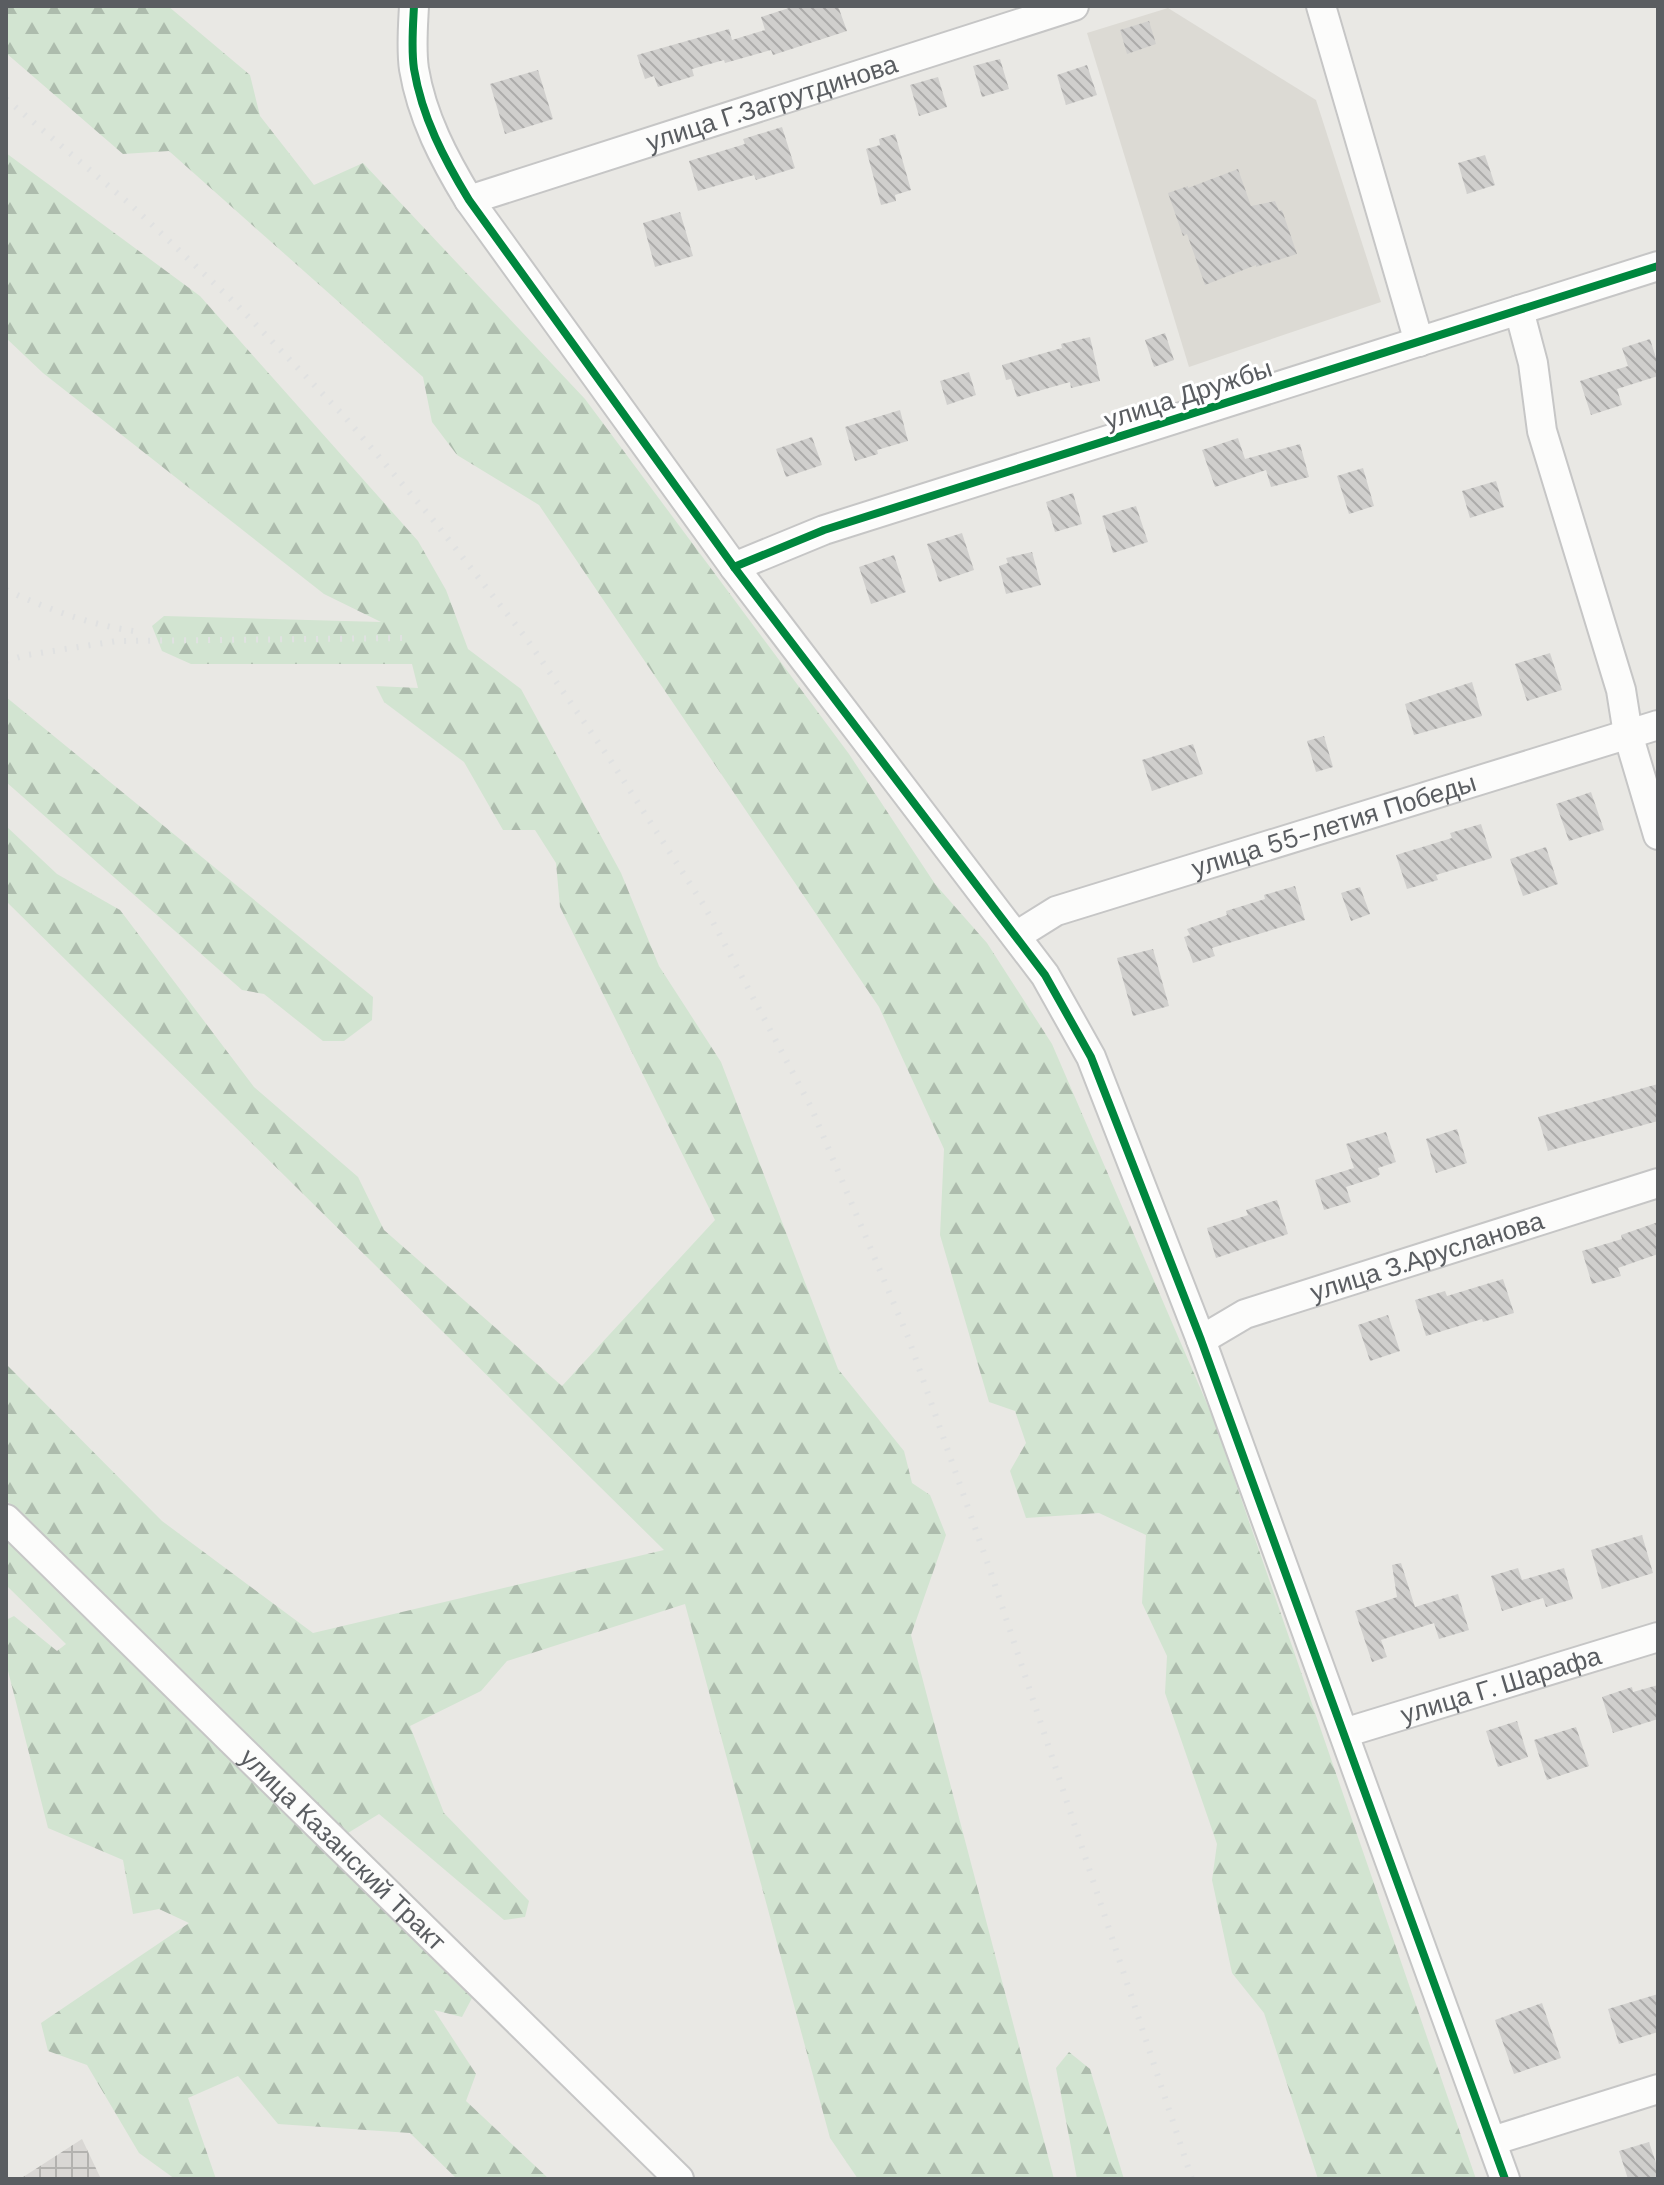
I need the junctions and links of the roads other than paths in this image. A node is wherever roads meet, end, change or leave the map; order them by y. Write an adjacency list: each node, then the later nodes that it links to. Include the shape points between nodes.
1 (414, 6): 4 (street, via 413,67 425,115)
2 (1074, 6): 4 (street, улица Г.Загрутдинова)
3 (1321, 6): 7 (street)
4 (469, 200): 8 (street)
5 (1658, 266): 6 (street, улица Дружбы)
6 (1519, 310): 7 (street, улица Дружбы); 10 (street, via 1542,431 1621,690)
7 (1419, 342): 8 (street, улица Дружбы, via 824,530)
8 (734, 567): 12 (street)
9 (1658, 725): 10 (street, улица 55-летия Победы)
10 (1628, 734): 11 (street); 12 (street, улица 55-летия Победы, via 1056,911)
11 (1658, 835)
12 (1016, 936): 14 (street, via 1045,975 1091,1057)
13 (1658, 1183): 14 (street, улица З.Арусланова, via 1245,1314)
14 (1201, 1340): 17 (street)
15 (6, 1519): 20 (street, улица Казанский Тракт)
16 (1658, 1637): 17 (street, улица Г. Шарафа)
17 (1344, 1733): 19 (street)
18 (1658, 2089): 19 (street)
19 (1492, 2141): 21 (street)
20 (679, 2179)
21 (1505, 2179)

